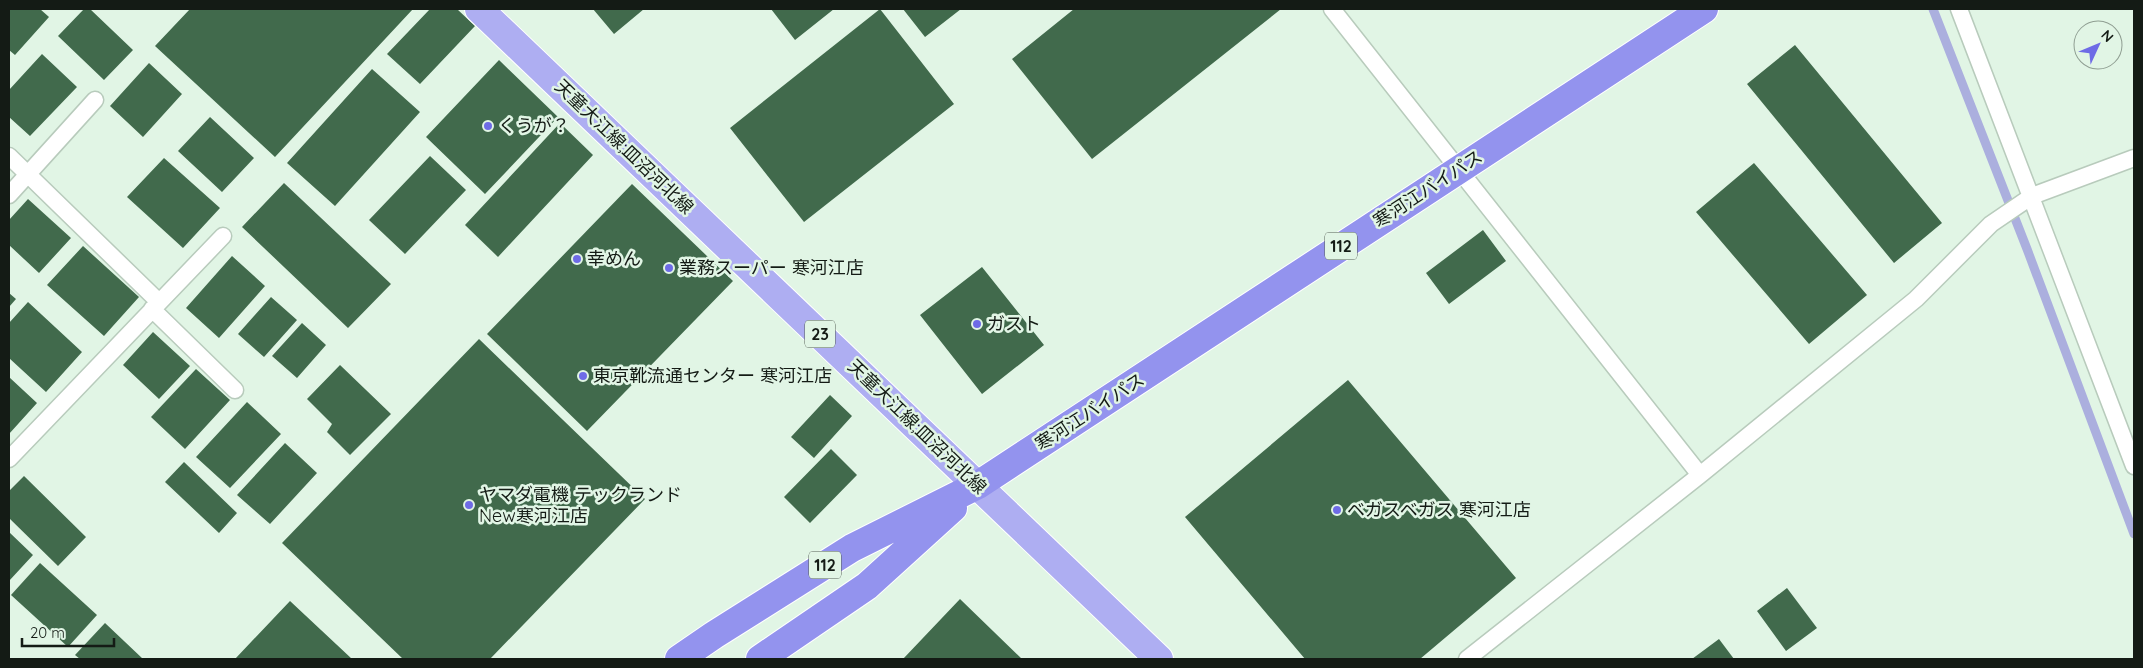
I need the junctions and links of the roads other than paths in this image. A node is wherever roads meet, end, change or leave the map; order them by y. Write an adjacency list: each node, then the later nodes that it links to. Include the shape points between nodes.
1 (479, 9): 18 (main road, 天童大江線;皿沼河北線 / 23)
2 (1332, 9): 8 (lane)
3 (1704, 9): 8 (highway, 寒河江バイパス / 112)
4 (1959, 9): 11 (lane)
5 (95, 100): 9 (lane)
6 (9, 156): 9 (lane)
7 (2134, 158): 11 (lane)
8 (1458, 169): 17 (lane); 18 (highway, 寒河江バイパス / 112)
9 (28, 174): 10 (lane); 13 (lane)
10 (9, 195)
11 (2032, 196): 16 (lane); 17 (lane, via 1991,224 1916,300)
12 (223, 236): 13 (lane)
13 (156, 305): 14 (lane); 15 (lane)
14 (235, 390)
15 (9, 459)
16 (2134, 466)
17 (1700, 475): 22 (lane)
18 (978, 485): 19 (highway, 寒河江バイパス / 112, via 852,548); 20 (highway, 寒河江バイパス / 112, via 867,586); 21 (main road, 天童大江線;皿沼河北線 / 23)
19 (679, 659)
20 (760, 659)
21 (1159, 659)
22 (1467, 659)

